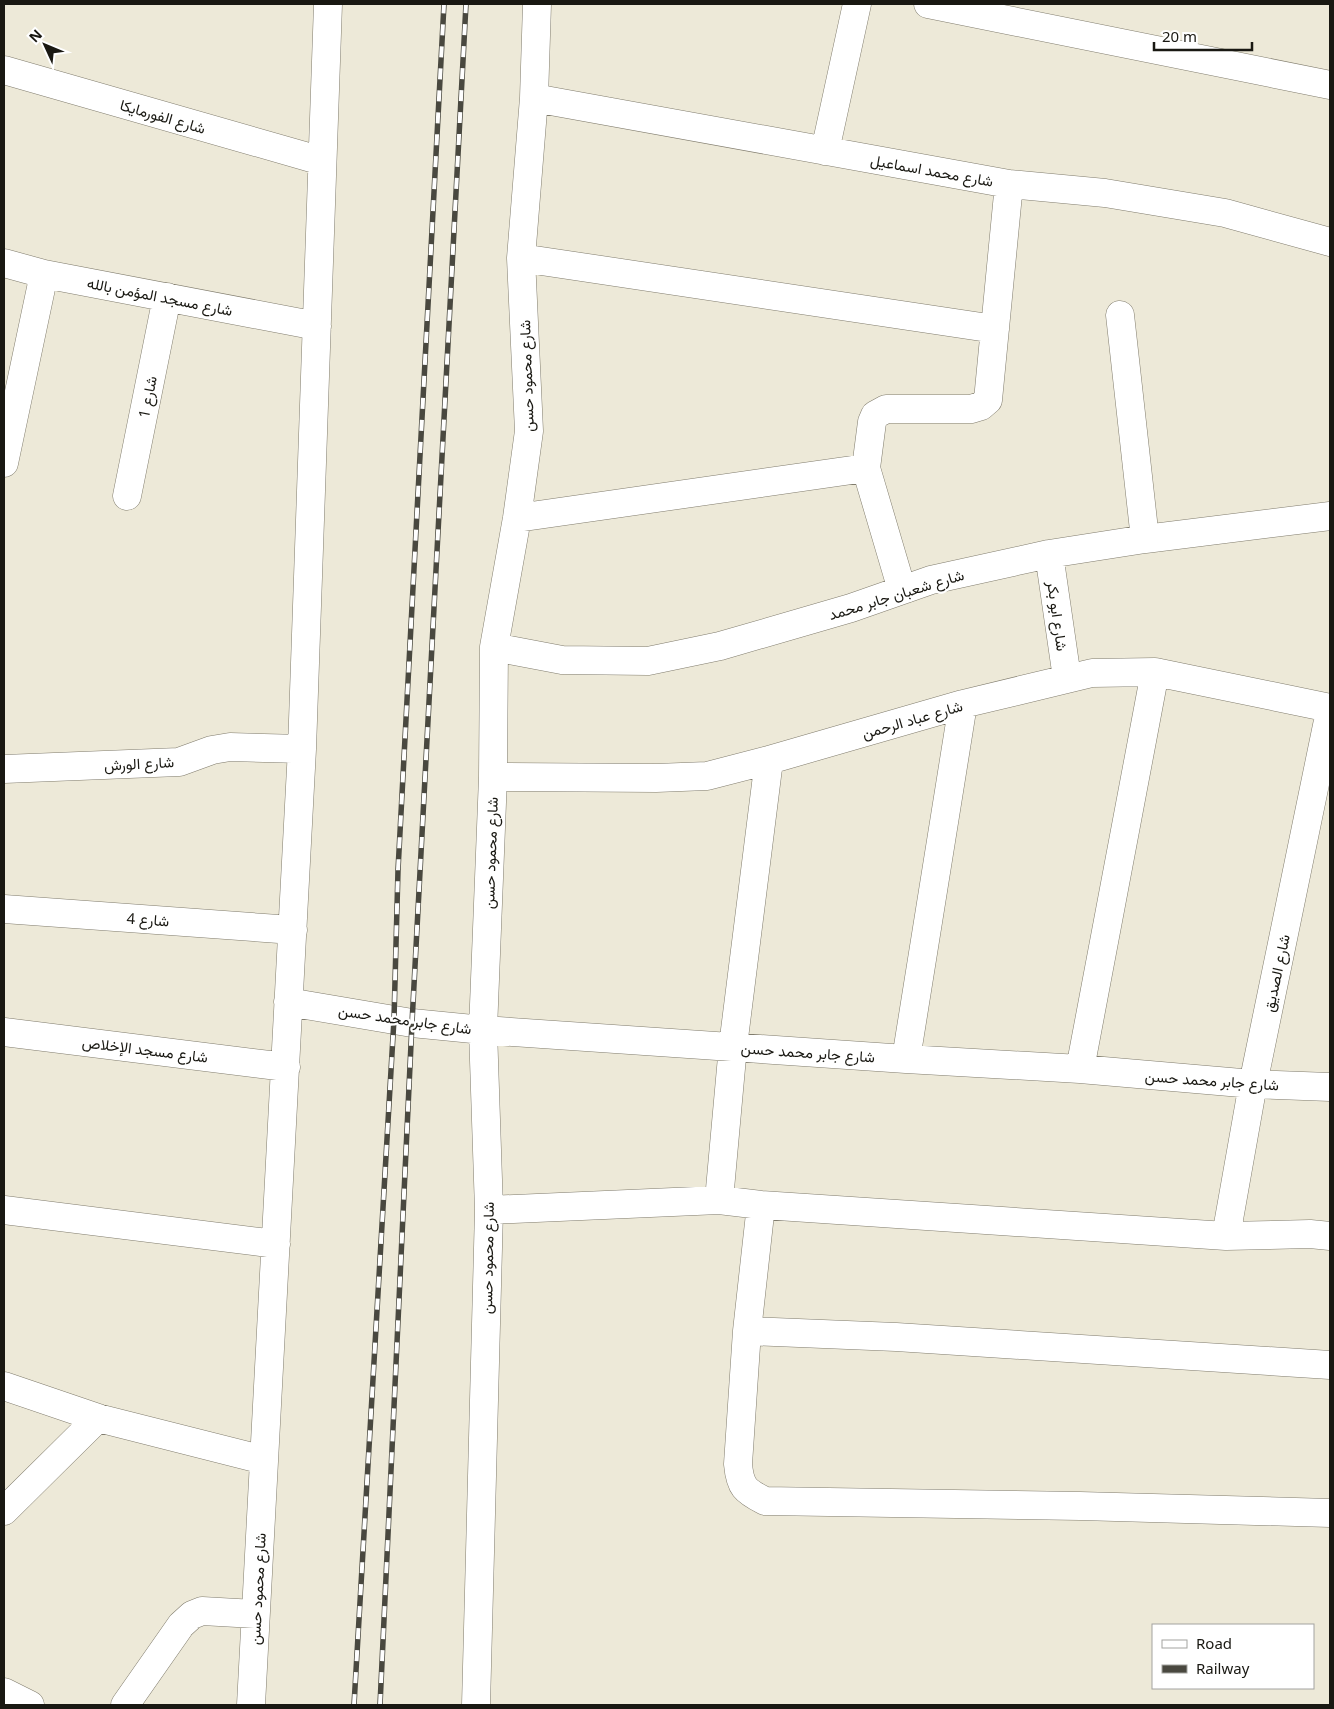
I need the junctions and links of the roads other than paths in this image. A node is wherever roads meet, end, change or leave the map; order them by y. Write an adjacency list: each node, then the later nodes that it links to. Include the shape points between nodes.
1 (328, 4): 9 (street, شارع محمود حسن)
2 (537, 4): 7 (street, شارع محمود حسن)
3 (857, 4): 8 (street)
4 (928, 4): 6 (street)
5 (4, 70): 9 (street, شارع الفورمايكا)
6 (1330, 85)
7 (534, 98): 8 (street, شارع محمد اسماعيل); 12 (street, شارع محمود حسن)
8 (825, 151): 10 (street, شارع محمد اسماعيل)
9 (322, 161): 17 (street, شارع محمود حسن)
10 (1009, 184): 11 (street, شارع محمد اسماعيل, via 1104,193 1225,213); 18 (street)
11 (1330, 242)
12 (521, 258): 18 (street); 23 (street, شارع محمود حسن, via 529,431)
13 (4, 263): 14 (street, شارع مسجد المؤمن بالله)
14 (44, 274): 15 (street, شارع مسجد المؤمن بالله); 19 (street)
15 (167, 297): 17 (street, شارع مسجد المؤمن بالله); 21 (street, شارع 1)
16 (1120, 315): 24 (street)
17 (318, 326): 32 (street, شارع محمود حسن)
18 (994, 329): 20 (street, via 988,400 971,409 886,409 875,415)
19 (4, 462)
20 (866, 468): 23 (street); 26 (street)
21 (127, 496)
22 (1330, 516): 24 (street, شارع شعبان جابر محمد)
23 (517, 518): 27 (street, شارع محمود حسن)
24 (1144, 539): 25 (street, شارع شعبان جابر محمد)
25 (1048, 554): 26 (street, شارع شعبان جابر محمد, via 931,580); 29 (street, شارع ابو بكر)
26 (902, 590): 27 (street, شارع شعبان جابر محمد, via 720,646 648,661 562,660)
27 (494, 647): 35 (street, شارع محمود حسن)
28 (1155, 672): 29 (street, شارع عباد الرحمن, via 1092,673); 31 (street, شارع عباد الرحمن); 44 (street)
29 (1067, 678): 30 (street, شارع عباد الرحمن)
30 (964, 704): 33 (street, شارع عباد الرحمن); 42 (street)
31 (1330, 709): 45 (street, شارع الصديق)
32 (302, 750): 34 (street, شارع الورش, via 230,747 179,762); 37 (street, شارع محمود حسن)
33 (769, 760): 35 (street, شارع عباد الرحمن, via 707,776 684,778); 41 (street)
34 (4, 769)
35 (492, 777): 39 (street, شارع محمود حسن)
36 (4, 909): 37 (street, شارع 4)
37 (293, 930): 38 (street, شارع محمود حسن)
38 (288, 1002): 39 (street, شارع جابر محمد حسن); 43 (street, شارع محمود حسن)
39 (483, 1030): 41 (street, شارع جابر محمد حسن); 50 (street, شارع محمود حسن)
40 (4, 1032): 43 (street, شارع مسجد الإخلاص)
41 (733, 1046): 42 (street, شارع جابر محمد حسن); 47 (street)
42 (906, 1060): 44 (street, شارع جابر محمد حسن)
43 (286, 1067): 53 (street, شارع محمود حسن)
44 (1080, 1069): 45 (street, شارع جابر محمد حسن)
45 (1252, 1084): 46 (street, شارع جابر محمد حسن); 51 (street, شارع الصديق)
46 (1330, 1087)
47 (719, 1200): 48 (street); 50 (street)
48 (761, 1205): 51 (street); 54 (street)
49 (4, 1210): 53 (street)
50 (488, 1210): 66 (street, شارع محمود حسن)
51 (1226, 1236): 52 (street)
52 (1330, 1236)
53 (276, 1244): 58 (street, شارع محمود حسن)
54 (747, 1331): 55 (street, via 896,1337); 60 (street, via 739,1479 747,1492 765,1501)
55 (1330, 1365)
56 (4, 1386): 57 (street)
57 (98, 1418): 58 (street); 59 (street)
58 (264, 1460): 61 (street, شارع محمود حسن)
59 (4, 1511)
60 (1330, 1513)
61 (255, 1614): 64 (street, via 202,1611 192,1615 181,1625); 65 (street, شارع محمود حسن)
62 (4, 1692): 63 (street)
63 (30, 1705)
64 (125, 1705)
65 (251, 1705)
66 (476, 1705)

